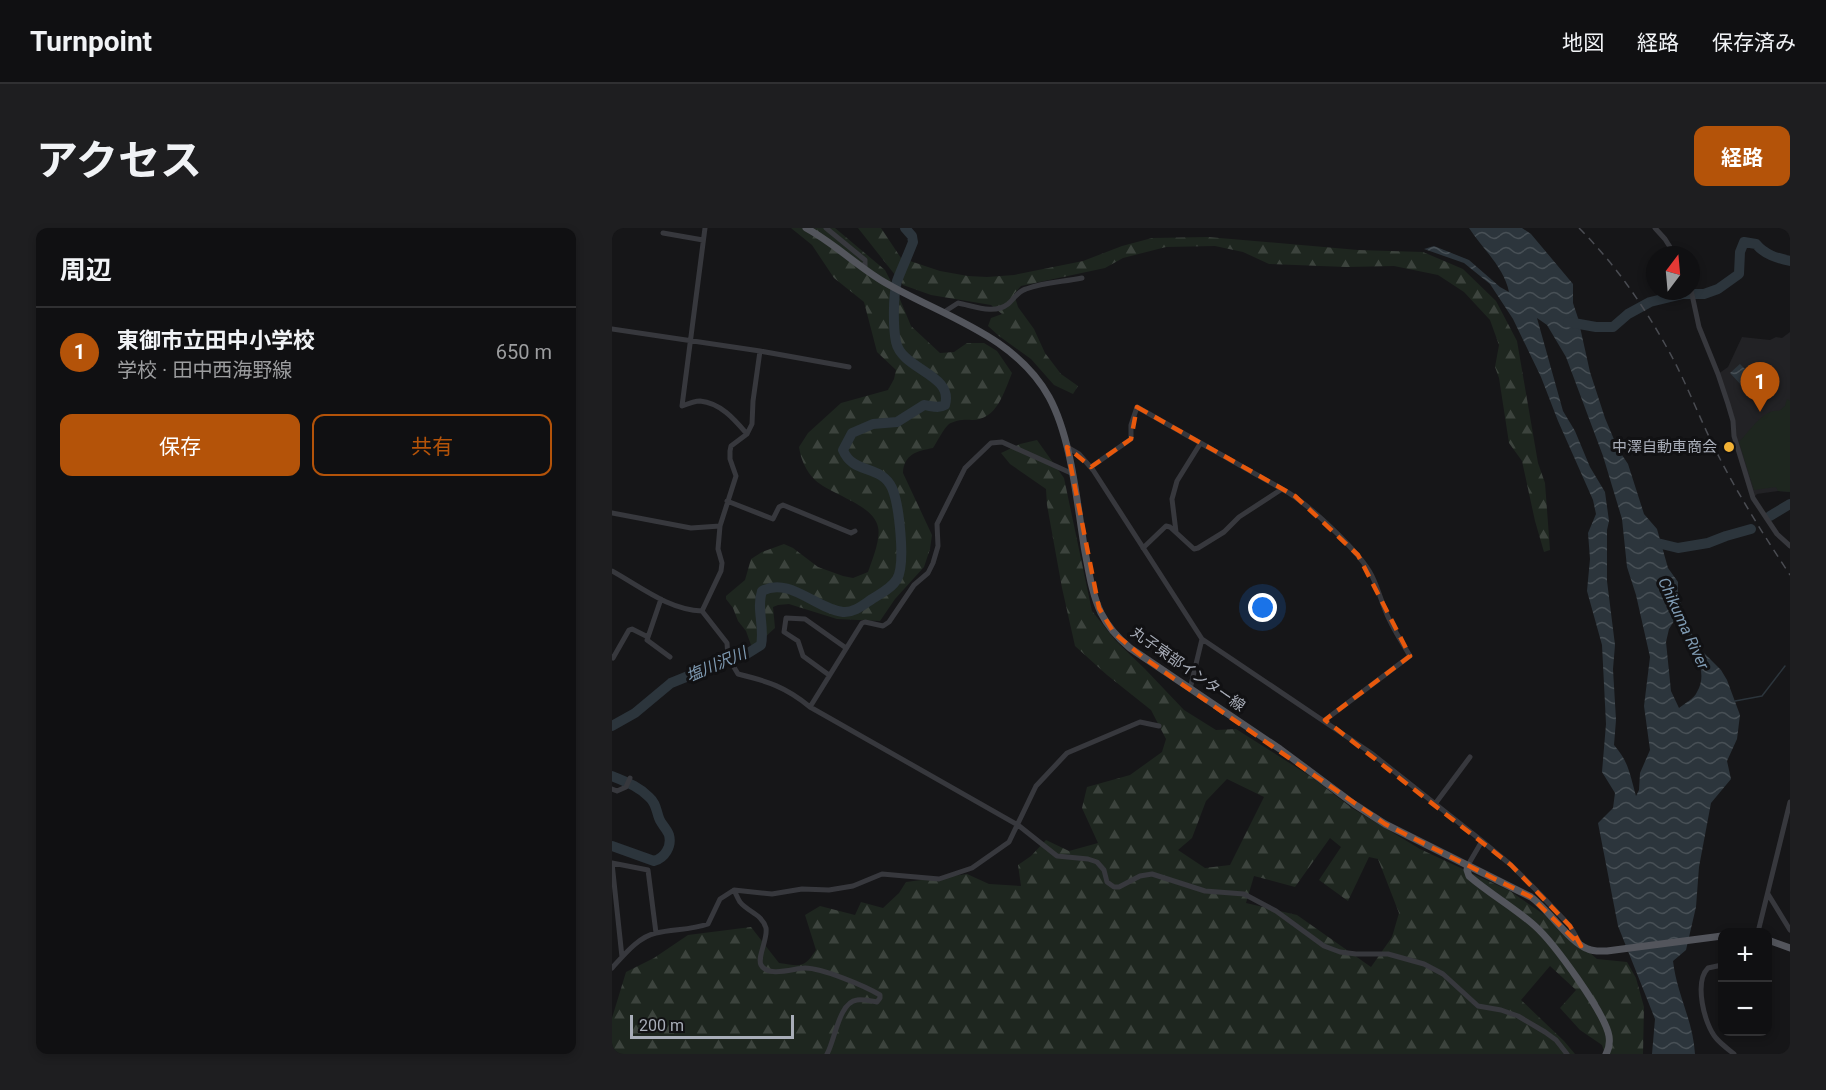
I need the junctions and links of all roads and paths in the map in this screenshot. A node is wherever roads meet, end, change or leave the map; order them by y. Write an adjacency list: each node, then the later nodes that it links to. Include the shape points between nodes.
1 (705, 228): 6 (street)
2 (806, 228): 8 (main road, 丸子東部インター線)
3 (826, 228): 8 (street, via 865,260)
4 (1655, 228): 7 (street)
5 (663, 233): 6 (street)
6 (703, 240): 13 (street)
7 (1670, 246)
8 (865, 269): 11 (main road, 丸子東部インター線)
9 (1082, 278): 11 (street, via 1022,290 1002,308 993,310 958,303)
10 (1693, 300): 27 (street, via 1728,404 1753,498 1776,534)
11 (944, 312): 18 (main road, 丸子東部インター線, via 992,339 1028,368 1049,397)
12 (612, 329): 13 (street)
13 (689, 341): 14 (street); 16 (street, via 682,406 699,401 712,405 735,419)
14 (760, 351): 15 (street); 16 (street, via 752,424)
15 (849, 367)
16 (747, 434): 22 (street, via 731,446 730,459 736,476)
17 (1200, 444): 19 (street, via 1137,407 1131,440); 21 (street); 26 (street, via 1180,476 1172,499)
18 (1067, 447): 19 (street); 20 (main road, 丸子東部インター線)
19 (1091, 467): 28 (street)
20 (1071, 473): 34 (street, via 1002,442 991,443 965,468 937,524 936,557 928,573 914,585 889,622 883,626 862,623); 38 (main road, 丸子東部インター線, via 1093,589 1104,618 1130,648)
21 (1282, 489): 26 (street, via 1198,548 1194,549); 40 (street, via 1310,508 1358,555 1410,656)
22 (727, 501): 24 (street); 25 (street, via 773,519 783,505 851,534)
23 (612, 513): 24 (street, via 691,528)
24 (720, 526): 31 (street, via 721,572)
25 (855, 531)
26 (1176, 532): 28 (street, via 1166,526)
27 (1790, 546)
28 (1143, 548): 33 (street)
29 (612, 572): 30 (street)
30 (661, 599): 31 (street); 32 (street)
31 (702, 611): 39 (street, via 727,643 728,657 738,674 771,682)
32 (648, 637): 35 (street, via 629,630); 36 (street)
33 (1202, 639): 38 (street); 40 (street)
34 (846, 648): 37 (street); 37 (street, via 805,619 786,618 784,632 798,641 802,656)
35 (612, 657)
36 (670, 657)
37 (829, 675): 39 (street)
38 (1190, 689): 50 (main road, 丸子東部インター線, via 1385,824)
39 (810, 707): 47 (street)
40 (1325, 720): 46 (street)
41 (1159, 726): 47 (street, via 1140,722 1067,753 1036,786)
42 (1470, 757): 46 (street)
43 (630, 778): 44 (street, via 626,787)
44 (612, 789)
45 (1790, 802): 53 (street)
46 (1435, 804): 48 (street)
47 (1018, 825): 51 (street, via 1004,846 972,868 939,879 882,874 853,886 829,890 802,888 772,894); 67 (street, via 1057,856 1097,862 1114,887 1152,874 1205,891 1244,894 1276,911 1324,946 1340,952 1388,954 1424,964 1443,974 1478,1006 1518,1016 1545,1032)
48 (1482, 841): 50 (street); 61 (street, via 1570,926)
49 (612, 863): 52 (street); 58 (street, via 648,870)
50 (1468, 865): 61 (main road, 丸子東部インター線, via 1544,906); 68 (main road, via 1469,876 1540,931 1579,981 1605,1024 1609,1042)
51 (734, 890): 58 (street, via 720,898 708,924); 66 (street, via 741,904 765,925 760,960 765,969 821,971 880,995 877,1002 855,1000 848,1004)
52 (613, 891): 55 (street)
53 (1768, 894): 54 (street); 57 (street)
54 (1759, 928)
55 (619, 929): 56 (street); 63 (street)
56 (612, 930)
57 (1790, 930)
58 (656, 933): 63 (street, via 641,939)
59 (1718, 936): 61 (main road, via 1619,950 1597,951)
60 (1772, 942): 62 (main road)
61 (1581, 946)
62 (1790, 948)
63 (622, 957): 65 (street)
64 (1718, 966): 69 (street, via 1708,968 1702,975 1704,1014 1716,1038)
65 (612, 968)
66 (827, 1054)
67 (1567, 1054)
68 (1606, 1054)
69 (1734, 1054)

